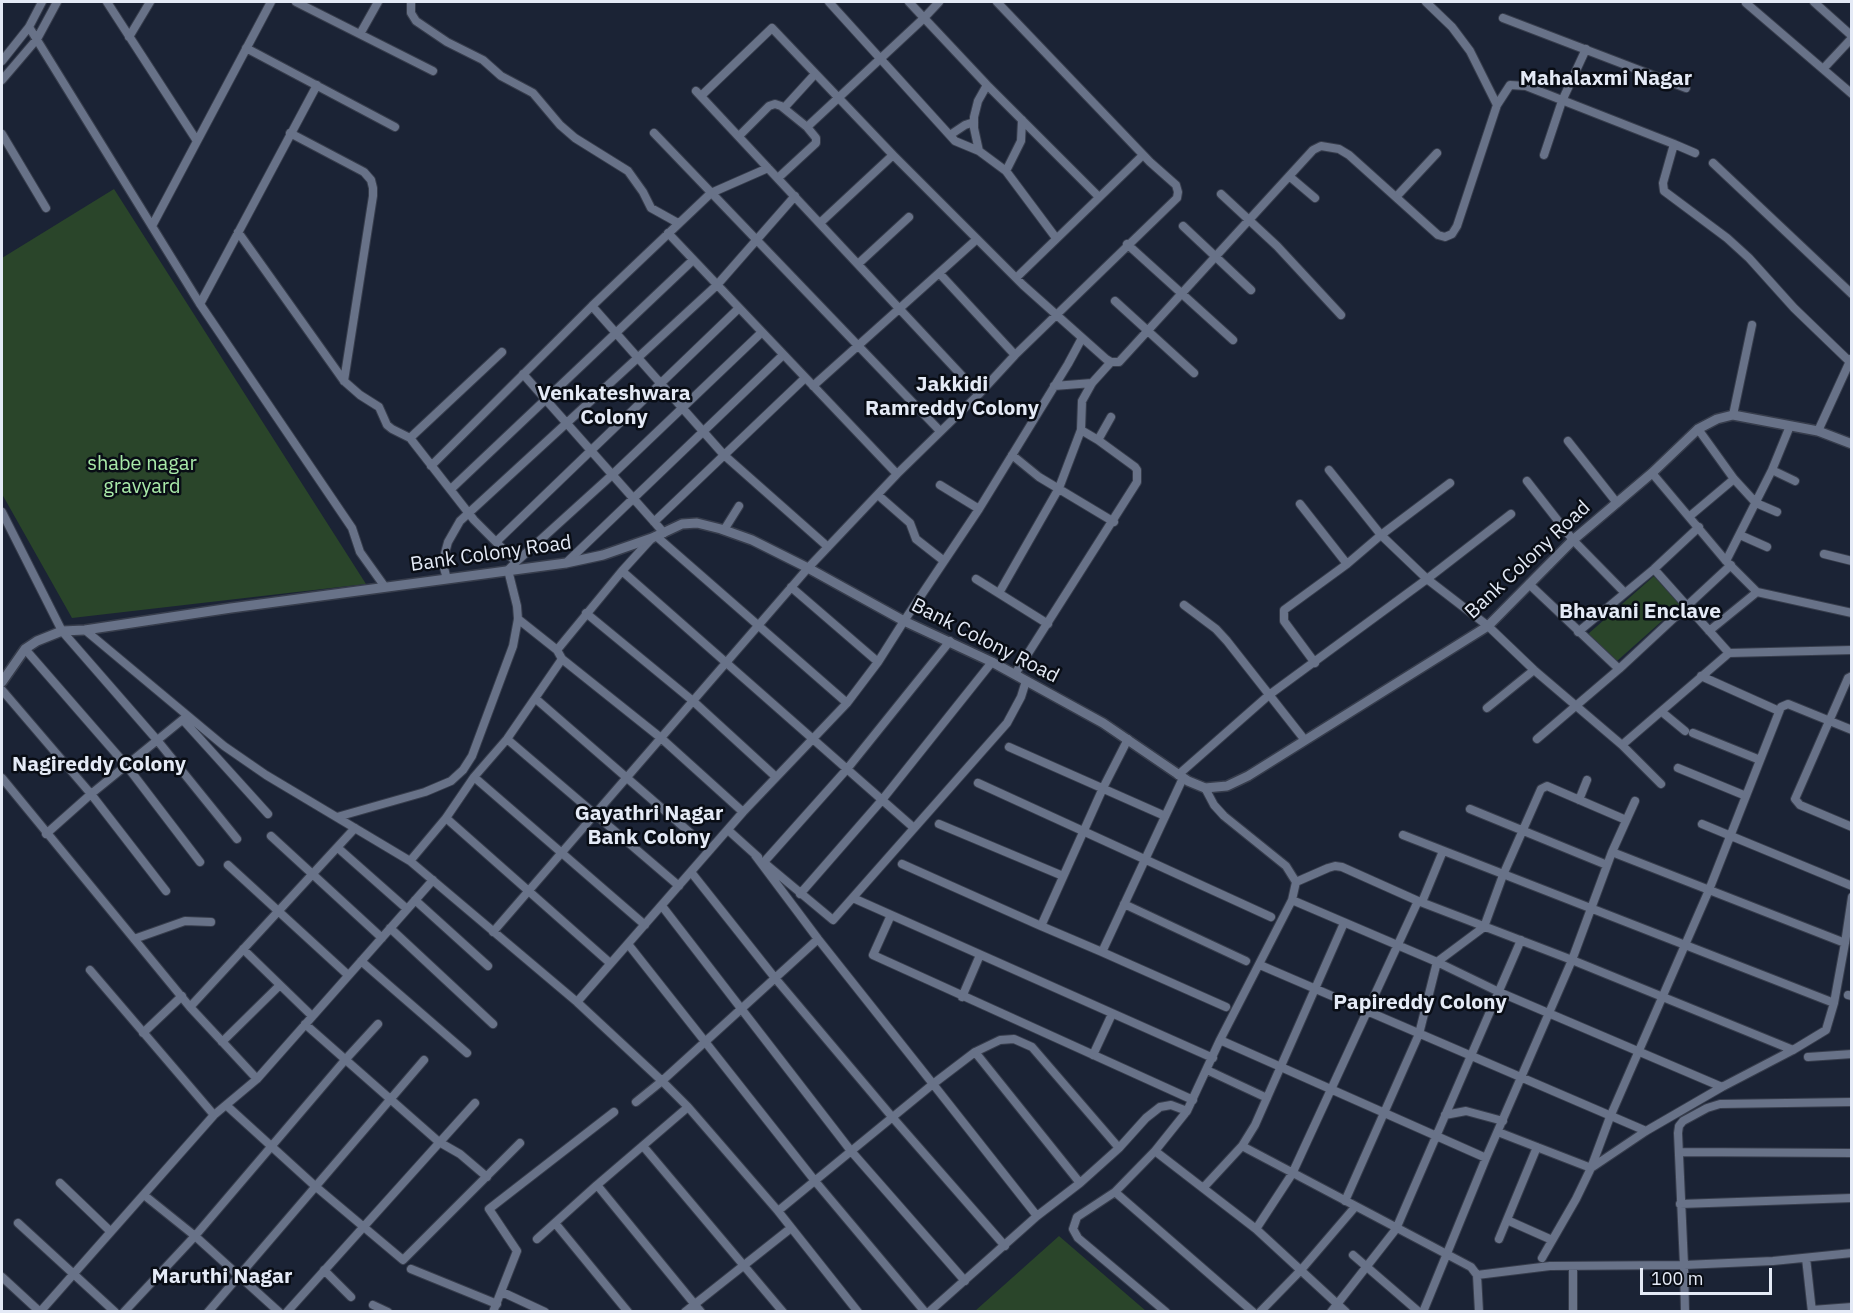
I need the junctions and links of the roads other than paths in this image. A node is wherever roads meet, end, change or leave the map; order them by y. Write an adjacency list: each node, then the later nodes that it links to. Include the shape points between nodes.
1 (42, 2): 18 (street)
2 (57, 2): 22 (street)
3 (107, 2): 20 (street)
4 (150, 2): 20 (street)
5 (271, 2): 23 (street)
6 (300, 2): 19 (street)
7 (378, 2): 19 (street)
8 (411, 2): 70 (street, via 416,21 533,93 575,138 628,171 651,208)
9 (829, 2): 25 (street)
10 (909, 2): 17 (street)
11 (939, 2): 17 (street)
12 (997, 2): 54 (street)
13 (1426, 2): 37 (street, via 1470,51)
14 (1747, 2): 27 (street)
15 (1814, 2): 21 (street)
16 (1503, 18): 24 (street)
17 (924, 19): 25 (street); 32 (street)
18 (29, 27): 22 (street); 26 (street)
19 (360, 34): 28 (street)
20 (129, 37): 48 (street)
21 (1851, 37): 27 (street)
22 (37, 39): 30 (street); 72 (street)
23 (246, 48): 31 (street); 48 (street)
24 (1586, 49): 33 (street); 36 (street)
25 (881, 59): 35 (street); 46 (street)
26 (2, 61)
27 (1823, 69): 34 (street)
28 (433, 70)
29 (815, 74): 35 (street); 38 (street); 47 (street, via 772,28 699,93)
30 (2, 80)
31 (316, 85): 41 (street); 43 (street)
32 (987, 85): 39 (street); 40 (street, via 978,101)
33 (1686, 88)
34 (1851, 94)
35 (839, 96): 42 (street); 53 (street)
36 (1562, 101): 37 (street, via 1516,84 1506,89); 49 (street); 55 (street)
37 (1497, 105): 65 (street, via 1452,234 1438,235)
38 (784, 108): 42 (street); 47 (street, via 769,106)
39 (1022, 120): 58 (street, via 1021,141); 64 (street)
40 (974, 122): 46 (street); 50 (street)
41 (395, 127)
42 (807, 127): 60 (street, via 816,143)
43 (290, 133): 74 (street); 112 (street, via 364,172 371,180 374,196)
44 (654, 133): 61 (street)
45 (2, 134): 67 (street)
46 (950, 135): 50 (street)
47 (739, 136): 57 (street)
48 (197, 141): 72 (street)
49 (1674, 144): 52 (street); 107 (street, via 1662,187 1667,195 1727,238)
50 (979, 151): 58 (street)
51 (1437, 153): 65 (street)
52 (1695, 153)
53 (893, 155): 71 (street); 77 (street)
54 (1143, 155): 64 (street); 79 (street, via 1176,185 1178,192 1174,201)
55 (1544, 155)
56 (1713, 163): 88 (street)
57 (768, 168): 60 (street); 61 (street)
58 (1006, 171): 76 (street)
59 (1289, 176): 65 (street, via 1313,150 1329,146 1349,155); 66 (street); 69 (street)
60 (778, 178): 63 (street)
61 (711, 193): 70 (street); 78 (street)
62 (1221, 194): 69 (street)
63 (795, 196): 71 (street); 78 (street)
64 (1099, 197): 76 (street)
65 (1396, 197)
66 (1315, 198)
67 (46, 208)
68 (909, 217): 82 (street)
69 (1248, 220): 80 (street); 95 (street)
70 (678, 223): 75 (street)
71 (820, 223): 82 (street)
72 (152, 226): 90 (street)
73 (1183, 226): 80 (street)
74 (238, 232): 90 (street); 112 (street)
75 (668, 233): 81 (street); 91 (street)
76 (1056, 238): 84 (street)
77 (977, 239): 83 (street); 84 (street)
78 (757, 241): 85 (street); 102 (street)
79 (1127, 244): 87 (street); 94 (street)
80 (1215, 255): 86 (street); 87 (street)
81 (693, 260): 85 (street); 99 (street)
82 (858, 264): 93 (street)
83 (940, 274): 93 (street); 105 (street)
84 (1016, 278): 94 (street)
85 (717, 285): 92 (street); 106 (street)
86 (1251, 290)
87 (1180, 293): 97 (street); 101 (street)
88 (1851, 294)
89 (1115, 301): 97 (street)
90 (200, 304): 187 (street, via 352,528 360,552)
91 (592, 306): 99 (street); 110 (street)
92 (738, 308): 98 (street); 113 (street)
93 (901, 309): 102 (street); 117 (street)
94 (1057, 314): 100 (street); 105 (street)
95 (1341, 315)
96 (1752, 325): 120 (street)
97 (1146, 330): 108 (street, via 1121,360); 109 (street)
98 (762, 332): 104 (street); 119 (street)
99 (616, 333): 106 (street); 118 (street)
100 (1082, 338): 108 (street); 116 (street)
101 (1233, 340)
102 (858, 346): 115 (street); 127 (street)
103 (502, 352): 129 (street)
104 (783, 355): 111 (street); 126 (street)
105 (1015, 355): 117 (street)
106 (639, 358): 113 (street); 122 (street)
107 (1850, 359): 128 (street)
108 (1111, 362): 114 (street)
109 (1194, 373)
110 (523, 374): 118 (street); 136 (street)
111 (805, 378): 115 (street); 134 (street)
112 (344, 381): 129 (street, via 379,407 387,425)
113 (660, 382): 119 (street); 133 (street)
114 (1092, 383): 116 (street); 125 (street, via 1082,401)
115 (813, 386): 140 (street)
116 (1054, 386): 135 (street)
117 (979, 394): 127 (street)
118 (545, 400): 122 (street); 148 (street)
119 (682, 407): 126 (street); 141 (street)
120 (1733, 416): 123 (street, Bank Colony Road); 124 (street, Bank Colony Road)
121 (1111, 417): 130 (street)
122 (567, 425): 133 (street); 158 (street)
123 (1790, 426): 128 (street, Bank Colony Road); 138 (street)
124 (1698, 429): 139 (street, Bank Colony Road); 142 (street)
125 (1081, 430): 130 (street); 147 (street)
126 (703, 431): 134 (street); 150 (street)
127 (940, 431): 140 (street)
128 (1818, 431): 132 (street, Bank Colony Road)
129 (410, 438): 136 (street)
130 (1098, 440): 162 (street, via 1137,470 1137,482)
131 (1568, 441): 151 (street)
132 (1851, 444)
133 (590, 450): 141 (street); 169 (street)
134 (724, 455): 161 (street); 170 (street)
135 (1012, 455): 147 (street); 155 (street)
136 (431, 466): 148 (street)
137 (1329, 470): 165 (street)
138 (1772, 470): 144 (street); 152 (street)
139 (1652, 473): 151 (street, Bank Colony Road); 160 (street)
140 (897, 474): 149 (street)
141 (612, 475): 150 (street); 175 (street)
142 (1734, 479): 152 (street); 160 (street)
143 (1527, 481): 168 (street)
144 (1795, 481)
145 (1450, 483): 165 (street)
146 (940, 485): 155 (street)
147 (1059, 488): 162 (street); 190 (street)
148 (451, 489): 158 (street)
149 (878, 495): 170 (street); 173 (street, via 910,524 916,539)
150 (633, 498): 161 (street); 176 (street)
151 (1617, 503): 168 (street, Bank Colony Road)
152 (1756, 503): 157 (street); 166 (street)
153 (1300, 504): 178 (street)
154 (739, 506): 164 (street)
155 (979, 509): 173 (street)
156 (2, 512): 202 (street)
157 (1777, 512)
158 (469, 514): 169 (street); 183 (street, via 448,542 444,568)
159 (1511, 514): 185 (street)
160 (1690, 516): 163 (street)
161 (654, 522): 167 (street)
162 (1114, 522): 198 (street)
163 (1699, 527): 177 (street); 180 (street)
164 (724, 530): 167 (street, Bank Colony Road, via 687,523); 179 (street, Bank Colony Road)
165 (1381, 535): 178 (street); 185 (street)
166 (1740, 535): 171 (street); 177 (street)
167 (657, 536): 176 (street, Bank Colony Road, via 603,555); 182 (street); 199 (street)
168 (1573, 540): 186 (street, Bank Colony Road); 191 (street)
169 (496, 542): 175 (street)
170 (828, 547): 179 (street)
171 (1767, 547)
172 (1824, 554): 174 (street)
173 (944, 561): 197 (street)
174 (1851, 561)
175 (516, 562): 181 (street)
176 (566, 562): 181 (street, Bank Colony Road)
177 (1728, 563): 189 (street); 193 (street)
178 (1347, 564): 214 (street, via 1284,609 1284,621)
179 (808, 568): 188 (street); 197 (street, Bank Colony Road)
180 (1654, 569): 191 (street); 193 (street)
181 (508, 570): 183 (street, Bank Colony Road); 196 (street)
182 (622, 571): 194 (street); 211 (street)
183 (447, 579): 187 (street, Bank Colony Road)
184 (976, 579): 190 (street)
185 (1427, 579): 200 (street); 214 (street)
186 (1529, 584): 200 (street, Bank Colony Road); 204 (street)
187 (385, 587): 201 (street, Bank Colony Road)
188 (791, 587): 199 (street); 212 (street)
189 (1757, 592): 195 (street); 203 (street)
190 (999, 593): 198 (street)
191 (1625, 593): 204 (street)
192 (1184, 605): 223 (street, via 1216,629)
193 (1687, 606): 203 (street); 215 (street)
194 (586, 613): 207 (street); 225 (street)
195 (1851, 613)
196 (518, 619): 207 (street); 267 (street, via 498,688 463,770 451,781 424,792)
197 (904, 621): 205 (street, Bank Colony Road); 212 (street)
198 (1048, 624): 217 (street)
199 (758, 625): 211 (street); 226 (street)
200 (1488, 626): 216 (street); 238 (street, Bank Colony Road)
201 (85, 630): 202 (street, Bank Colony Road); 231 (street)
202 (62, 631): 206 (street, Bank Colony Road); 239 (street)
203 (1709, 631): 209 (street)
204 (1578, 632): 215 (street)
205 (950, 641): 213 (street, Bank Colony Road); 246 (street)
206 (25, 650): 221 (street, Bank Colony Road); 244 (street)
207 (557, 650): 210 (street)
208 (1851, 650): 209 (street)
209 (1729, 653): 218 (street)
210 (562, 659): 224 (street); 234 (street)
211 (726, 662): 225 (street); 237 (street)
212 (878, 662): 226 (street)
213 (992, 662): 217 (street, Bank Colony Road); 259 (street)
214 (1315, 663): 223 (street)
215 (1619, 669): 227 (street)
216 (1534, 670): 227 (street); 228 (street)
217 (1015, 674): 220 (street, Bank Colony Road)
218 (1701, 676): 229 (street); 230 (street)
219 (1851, 676): 232 (street)
220 (1026, 681): 235 (street, Bank Colony Road); 274 (street, via 1007,723)
221 (2, 682)
222 (2, 690): 257 (street)
223 (1269, 695): 238 (street); 247 (street)
224 (536, 699): 236 (street); 249 (street)
225 (693, 701): 234 (street); 250 (street)
226 (847, 703): 237 (street)
227 (1577, 706): 240 (street); 241 (street)
228 (1487, 708)
229 (1779, 711): 232 (street, via 1788,704); 243 (street)
230 (1662, 712): 241 (street); 243 (street, via 1689,732)
231 (185, 718): 239 (street); 264 (street); 267 (street, via 266,775)
232 (1829, 721): 233 (street); 272 (street, via 1795,798 1800,805)
233 (1851, 730)
234 (661, 738): 249 (street); 263 (street)
235 (1128, 738): 247 (street, Bank Colony Road); 255 (street)
236 (507, 739): 248 (street); 265 (street)
237 (814, 739): 246 (street); 250 (street)
238 (1304, 739): 256 (street, Bank Colony Road, via 1248,776 1227,786)
239 (157, 740): 244 (street); 282 (street)
240 (1537, 740)
241 (1622, 745): 254 (street)
242 (1009, 747): 255 (street)
243 (1760, 760): 258 (street)
244 (126, 765): 257 (street); 291 (street)
245 (1678, 768): 258 (street)
246 (847, 769): 259 (street); 292 (street)
247 (1181, 776): 256 (street, Bank Colony Road); 266 (street)
248 (474, 777): 268 (street); 286 (street)
249 (627, 777): 265 (street); 284 (street)
250 (776, 777): 263 (street)
251 (2, 778): 278 (street)
252 (1587, 780): 260 (street)
253 (978, 783): 277 (street)
254 (1661, 784)
255 (1103, 788): 266 (street); 277 (street)
256 (1205, 788): 301 (street, via 1214,805 1286,866)
257 (91, 794): 278 (street); 305 (street)
258 (1746, 796): 281 (street)
259 (882, 800): 274 (street); 307 (street)
260 (1579, 800): 269 (street); 276 (street, via 1544,786)
261 (1635, 801): 269 (street)
262 (1470, 809): 276 (street)
263 (743, 812): 275 (street)
264 (268, 814)
265 (595, 814): 286 (street); 302 (street)
266 (1165, 816): 289 (street)
267 (337, 817): 273 (street)
268 (446, 818): 290 (street); 306 (street)
269 (1626, 820): 287 (street)
270 (939, 824): 299 (street)
271 (1702, 824): 281 (street)
272 (1851, 826)
273 (356, 828): 283 (street); 290 (street)
274 (914, 828): 309 (street)
275 (728, 831): 284 (street); 288 (street)
276 (1522, 831): 295 (street); 298 (street)
277 (1083, 833): 289 (street); 299 (street)
278 (46, 834): 328 (street)
279 (1403, 835): 285 (street)
280 (271, 836): 297 (street)
281 (1731, 836): 303 (street); 304 (street)
282 (237, 839)
283 (338, 848): 297 (street); 315 (street)
284 (710, 850): 296 (street)
285 (1443, 851): 298 (street); 312 (street)
286 (562, 852): 306 (street); 322 (street)
287 (1612, 852): 295 (street); 304 (street)
288 (755, 855): 292 (street); 329 (street)
289 (1144, 860): 313 (street); 319 (street)
290 (410, 861): 300 (street)
291 (200, 862)
292 (764, 862): 307 (street)
293 (902, 864): 323 (street)
294 (228, 865): 317 (street)
295 (1607, 865): 316 (street)
296 (690, 872): 302 (street); 347 (street)
297 (314, 875): 317 (street); 327 (street)
298 (1503, 875): 316 (street); 324 (street)
299 (1064, 876): 323 (street)
300 (433, 880): 310 (street); 326 (street)
301 (1296, 882): 311 (street); 312 (street, via 1335,866)
302 (679, 886): 314 (street)
303 (1851, 886)
304 (1709, 890): 331 (street); 334 (street)
305 (166, 891)
306 (529, 891): 326 (street); 342 (street)
307 (800, 894): 309 (street, via 833,920)
308 (1851, 897): 331 (street)
309 (853, 898): 318 (street)
310 (415, 900): 315 (street); 344 (street)
311 (1292, 900): 321 (street); 343 (street)
312 (1420, 902): 324 (street); 333 (street)
313 (1124, 904): 336 (street); 340 (street)
314 (662, 906): 322 (street); 358 (street)
315 (407, 909): 325 (street)
316 (1591, 910): 334 (street); 338 (street)
317 (279, 911): 335 (street); 346 (street)
318 (891, 915): 337 (street); 352 (street, via 873,955)
319 (1271, 917)
320 (211, 922): 328 (street, via 185,921)
321 (1344, 923): 333 (street); 349 (street)
322 (645, 926): 332 (street)
323 (1041, 926): 336 (street)
324 (1484, 927): 330 (street); 341 (street)
325 (390, 928): 327 (street); 365 (street)
326 (493, 932): 354 (street)
327 (382, 938): 339 (street)
328 (134, 939): 351 (street)
329 (818, 939): 347 (street); 387 (street)
330 (1521, 940): 338 (street); 350 (street)
331 (1845, 943): 355 (street)
332 (628, 944): 342 (street); 369 (street)
333 (1398, 946): 341 (street); 359 (street)
334 (1684, 946): 353 (street); 355 (street)
335 (243, 949): 348 (street); 356 (street)
336 (1102, 952): 357 (street)
337 (980, 955): 352 (street); 361 (street)
338 (1572, 960): 353 (street); 360 (street)
339 (361, 961): 346 (street); 374 (street)
340 (1246, 961)
341 (1437, 962): 350 (street); 367 (street)
342 (610, 963): 354 (street)
343 (1260, 965): 349 (street); 368 (street)
344 (488, 966)
345 (90, 970): 366 (street)
346 (348, 975): 362 (street)
347 (775, 978): 358 (street); 404 (street)
348 (280, 985): 362 (street); 370 (street)
349 (1315, 989): 359 (street); 382 (street)
350 (1499, 992): 360 (street); 377 (street)
351 (182, 996): 356 (street); 366 (street)
352 (962, 997): 376 (street)
353 (1662, 998): 371 (street); 373 (street)
354 (578, 1002): 386 (street)
355 (1833, 1003): 371 (street, via 1826,1030)
356 (190, 1007): 370 (street)
357 (1226, 1007)
358 (741, 1009): 369 (street); 417 (street)
359 (1367, 1012): 367 (street); 389 (street)
360 (1550, 1013): 373 (street); 384 (street)
361 (1113, 1014): 376 (street); 379 (street)
362 (312, 1016): 363 (street)
363 (305, 1024): 380 (street); 385 (street)
364 (378, 1024): 380 (street)
365 (493, 1024)
366 (143, 1033): 401 (street)
367 (1419, 1034): 377 (street); 400 (street)
368 (1220, 1040): 379 (street); 382 (street)
369 (706, 1041): 386 (street); 424 (street)
370 (222, 1042): 385 (street)
371 (1793, 1050): 388 (street)
372 (975, 1052): 387 (street); 415 (street, via 1000,1040 1014,1039 1032,1047); 426 (street)
373 (1640, 1052): 388 (street); 403 (street)
374 (467, 1053)
375 (1851, 1054): 378 (street)
376 (1093, 1055): 392 (street)
377 (1471, 1056): 384 (street); 402 (street)
378 (1808, 1057)
379 (1213, 1058): 383 (street)
380 (345, 1060): 391 (street); 413 (street)
381 (424, 1060): 391 (street)
382 (1281, 1067): 389 (street); 390 (street)
383 (1207, 1070): 390 (street); 392 (street)
384 (1521, 1078): 403 (street); 405 (street)
385 (257, 1079): 396 (street)
386 (662, 1081): 393 (street); 397 (street)
387 (933, 1084): 404 (street); 437 (street)
388 (1722, 1087): 406 (street)
389 (1332, 1089): 400 (street); 422 (street)
390 (1267, 1098): 412 (street)
391 (390, 1100): 409 (street); 428 (street)
392 (1193, 1100): 398 (street)
393 (636, 1102)
394 (1851, 1102): 418 (street, via 1713,1106 1679,1126)
395 (475, 1103): 409 (street)
396 (226, 1105): 401 (street); 413 (street)
397 (688, 1107): 411 (street); 436 (street)
398 (1187, 1111): 415 (street, via 1171,1105 1160,1107); 416 (street)
399 (614, 1112): 468 (street, via 489,1209 518,1251)
400 (1384, 1113): 408 (street); 433 (street)
401 (213, 1115): 431 (street)
402 (1445, 1115): 405 (street, via 1466,1111); 408 (street)
403 (1610, 1117): 406 (street); 421 (street)
404 (893, 1118): 417 (street); 450 (street)
405 (1503, 1121): 407 (street)
406 (1647, 1131): 421 (street)
407 (1498, 1132): 414 (street); 420 (street)
408 (1436, 1136): 420 (street); 444 (street)
409 (440, 1142): 423 (street); 441 (street)
410 (520, 1143): 423 (street)
411 (644, 1146): 427 (street); 456 (street)
412 (1242, 1146): 422 (street); 429 (street)
413 (272, 1147): 428 (street); 446 (street)
414 (1537, 1147): 421 (street); 438 (street)
415 (1119, 1148): 426 (street)
416 (1155, 1150): 429 (street); 430 (street)
417 (851, 1151): 424 (street); 467 (street)
418 (1679, 1152): 419 (street); 434 (street)
419 (1851, 1153)
420 (1486, 1158): 452 (street)
421 (1591, 1168): 449 (street)
422 (1292, 1174): 433 (street); 443 (street)
423 (487, 1177): 441 (street, via 403,1260)
424 (815, 1181): 436 (street); 488 (street)
425 (60, 1183): 445 (street)
426 (1080, 1183): 437 (street)
427 (597, 1185): 440 (street); 470 (street)
428 (315, 1186): 441 (street); 465 (street)
429 (1204, 1188): 443 (street)
430 (1115, 1192): 489 (street, via 1077,1217 1073,1228 1078,1238); 490 (street)
431 (144, 1195): 445 (street); 446 (street)
432 (1851, 1198): 434 (street)
433 (1345, 1201): 435 (street)
434 (1680, 1204): 457 (street)
435 (1355, 1207): 444 (street); 462 (street)
436 (778, 1211): 442 (street)
437 (1037, 1216): 450 (street)
438 (1507, 1220): 448 (street); 449 (street)
439 (18, 1223): 463 (street)
440 (555, 1223): 447 (street); 483 (street)
441 (364, 1226): 461 (street)
442 (791, 1228): 456 (street); 487 (street)
443 (1256, 1229): 462 (street)
444 (1396, 1229): 452 (street); 459 (street)
445 (110, 1231): 463 (street)
446 (195, 1236): 465 (street); 477 (street)
447 (537, 1239)
448 (1499, 1239)
449 (1552, 1239): 454 (street)
450 (1005, 1246): 467 (street)
451 (1851, 1253): 455 (street)
452 (1446, 1254): 464 (street, via 1471,1267); 494 (street)
453 (1353, 1255): 459 (street)
454 (1542, 1258)
455 (1806, 1258): 457 (street); 498 (street)
456 (745, 1265): 470 (street); 486 (street)
457 (1684, 1265): 458 (street); 497 (street)
458 (1573, 1266): 464 (street); 496 (street)
459 (1366, 1267): 471 (street); 494 (street)
460 (411, 1269): 474 (street)
461 (324, 1270): 469 (street); 480 (street)
462 (1301, 1270): 471 (street); 491 (street)
463 (74, 1274): 475 (street); 476 (street)
464 (1477, 1275): 495 (street)
465 (238, 1276): 478 (street); 479 (street)
466 (2, 1277): 475 (street)
467 (965, 1281): 488 (street)
468 (502, 1292): 474 (street); 482 (street)
469 (351, 1297)
470 (694, 1304): 484 (street); 485 (street)
471 (1337, 1304): 492 (street); 493 (street)
472 (373, 1305): 481 (street)
473 (1851, 1306): 498 (street)
474 (495, 1308)
475 (40, 1311)
476 (116, 1311)
477 (124, 1311)
478 (208, 1311)
479 (279, 1311)
480 (287, 1311)
481 (388, 1311)
482 (545, 1311)
483 (628, 1311)
484 (685, 1311)
485 (701, 1311)
486 (783, 1311)
487 (858, 1311)
488 (927, 1311)
489 (1166, 1311)
490 (1253, 1311)
491 (1260, 1311)
492 (1331, 1311)
493 (1346, 1311)
494 (1421, 1311)
495 (1479, 1311)
496 (1573, 1311)
497 (1685, 1311)
498 (1812, 1311)

